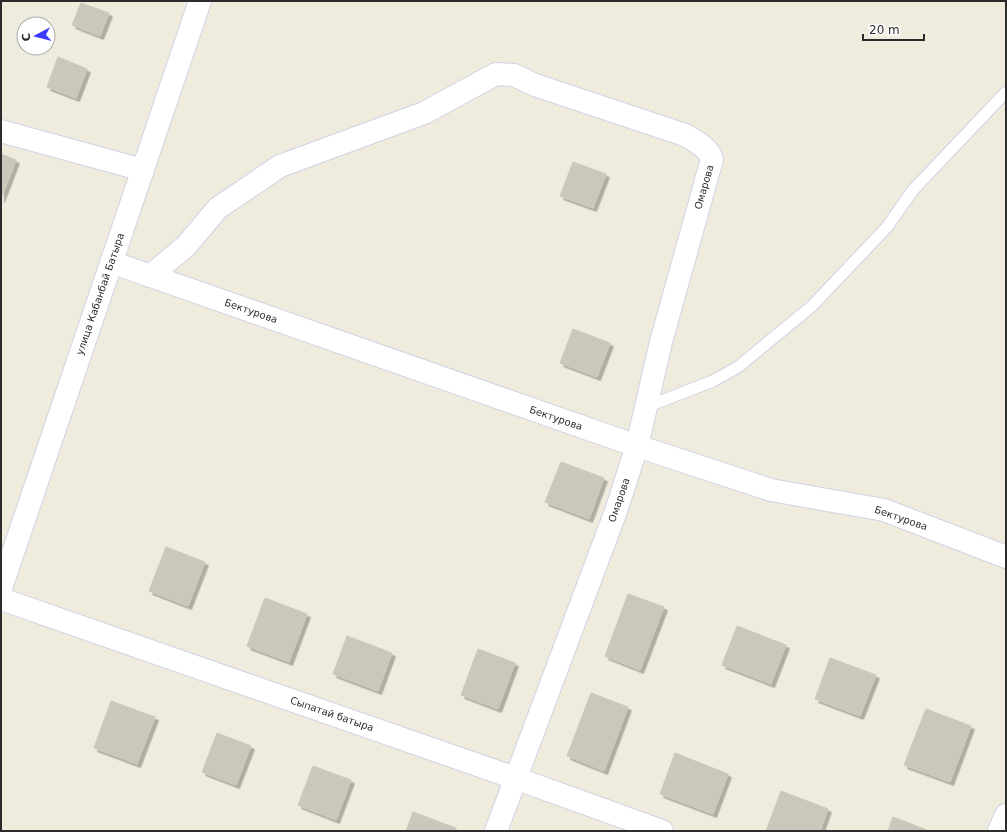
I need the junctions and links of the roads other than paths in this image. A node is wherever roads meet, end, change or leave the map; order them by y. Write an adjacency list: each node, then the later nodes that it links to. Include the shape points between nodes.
1 (200, 1): 4 (street, улица Кабанбай Батыра)
2 (1006, 92): 7 (lane, via 913,190 888,227 812,306 738,367 713,381)
3 (1, 131): 4 (street)
4 (143, 170): 5 (street, улица Кабанбай Батыра)
5 (111, 262): 6 (street, Бектурова); 10 (street, улица Кабанбай Батыра)
6 (150, 276): 7 (street, Омарова, via 186,246 218,208 280,166 424,113 496,74 514,75 535,85 685,135 711,154 712,159 661,342); 8 (street, Бектурова)
7 (646, 407): 8 (street, Омарова)
8 (637, 446): 9 (street, Бектурова, via 771,490 884,510); 12 (street, Омарова, via 616,511)
9 (1006, 557)
10 (1, 588)
11 (1, 599): 12 (street, Сыпатай батыра)
12 (515, 778): 14 (street, Омарова); 15 (street, Сыпатай батыра)
13 (1006, 815): 16 (street)
14 (496, 831)
15 (662, 831)
16 (999, 831)

